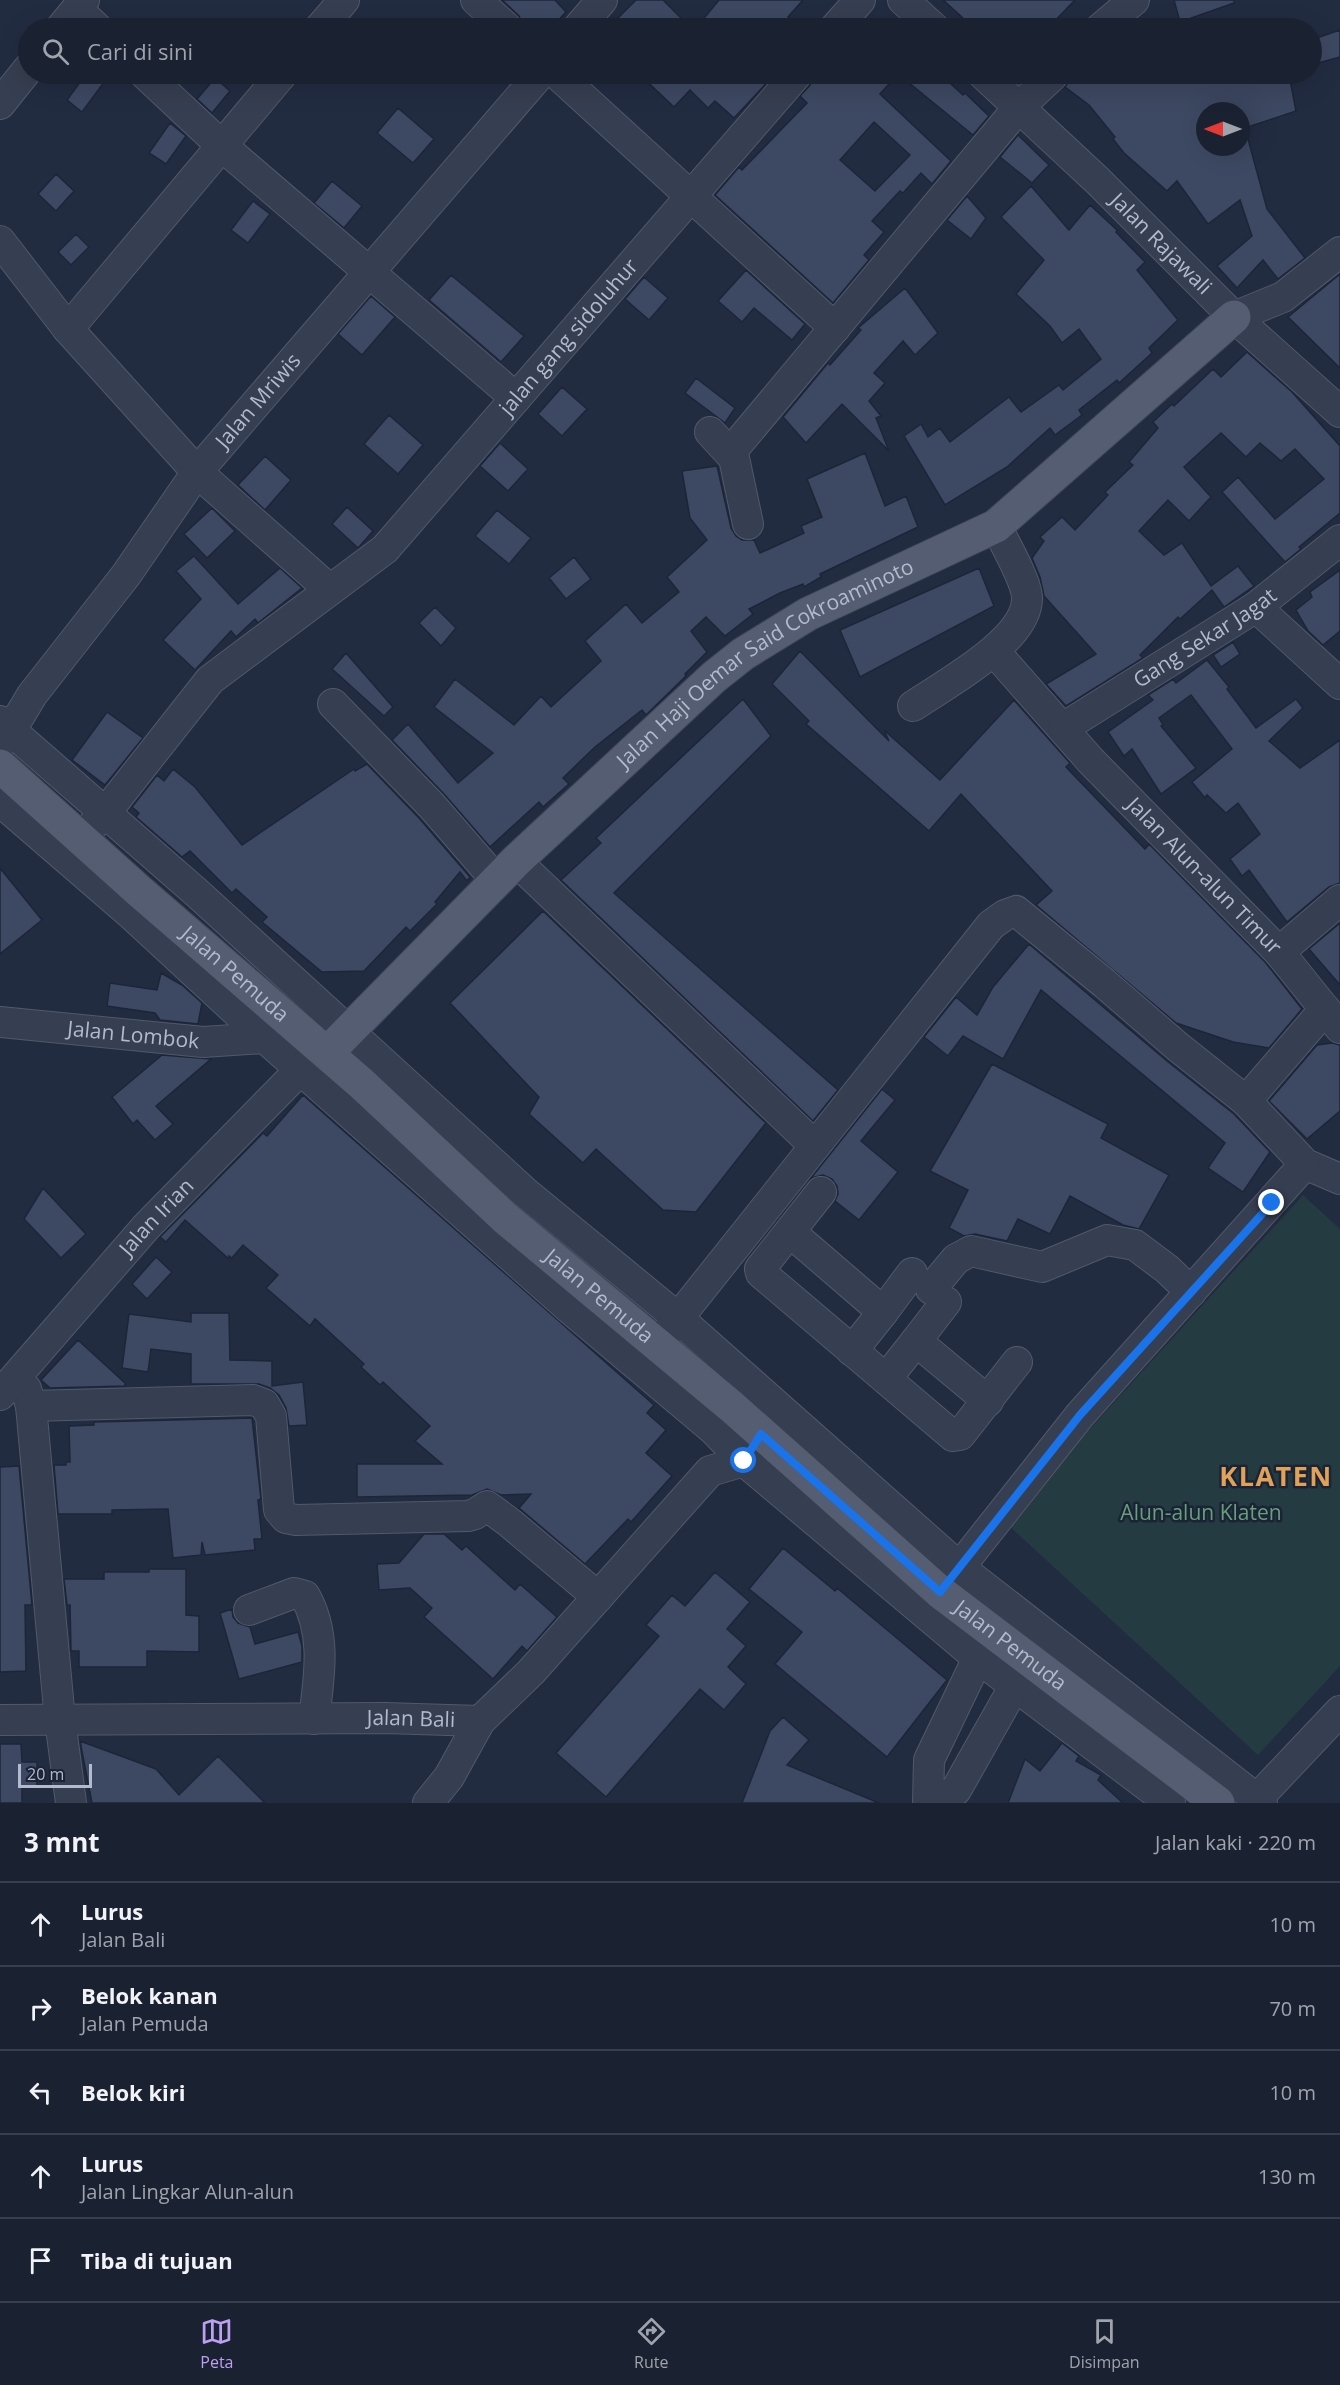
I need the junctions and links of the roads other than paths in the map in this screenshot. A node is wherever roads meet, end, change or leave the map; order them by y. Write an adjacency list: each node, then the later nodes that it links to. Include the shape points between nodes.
1 (344, 0): 7 (street)
2 (476, 0): 8 (street)
3 (602, 0): 9 (street)
4 (860, 0): 10 (street)
5 (903, 0): 11 (street)
6 (1134, 0): 12 (street)
7 (329, 18)
8 (496, 18)
9 (587, 18)
10 (844, 18)
11 (923, 18)
12 (1113, 18)
13 (18, 82): 21 (street)
14 (156, 84): 23 (street)
15 (274, 84): 23 (street)
16 (531, 84): 27 (street, Jalan Mriwis)
17 (568, 84): 24 (street)
18 (788, 84): 24 (street, jalan gang sidoluhur)
19 (994, 84): 22 (street, Jalan Rajawali)
20 (1043, 84): 22 (street)
21 (0, 104)
22 (1019, 107): 28 (street, Jalan Rajawali); 29 (street)
23 (222, 146): 27 (street); 30 (street)
24 (690, 197): 29 (street); 31 (street, jalan gang sidoluhur)
25 (0, 241): 30 (street)
26 (1340, 252): 28 (street, via 1283,297)
27 (369, 274): 31 (street); 35 (street, Jalan Mriwis)
28 (1234, 317): 32 (street, Jalan Rajawali); 37 (main road, Jalan Haji Oemar Said Cokroaminoto)
29 (836, 328): 34 (street)
30 (68, 329): 35 (street)
31 (516, 398): 39 (street, jalan gang sidoluhur, via 385,549)
32 (1340, 412)
33 (710, 432): 34 (street)
34 (734, 464): 36 (street)
35 (197, 472): 39 (street); 46 (street, Jalan Mriwis, via 126,575)
36 (748, 524)
37 (986, 531): 41 (street, via 1010,598 1024,610 1021,623); 51 (main road, Jalan Haji Oemar Said Cokroaminoto, via 808,614 743,654)
38 (1340, 540): 40 (street, Gang Sekar Jagat)
39 (330, 590): 49 (street, jalan gang sidoluhur, via 210,680)
40 (1256, 607): 42 (street); 45 (street, Gang Sekar Jagat)
41 (994, 651): 44 (street); 45 (street, Jalan Alun-alun Timur)
42 (1340, 684)
43 (333, 704): 51 (street, via 432,806)
44 (913, 706)
45 (1063, 728): 54 (street, Jalan Alun-alun Timur)
46 (4, 732): 49 (street)
47 (0, 765): 50 (main road, Jalan Pemuda)
48 (0, 801): 53 (street)
49 (106, 812): 50 (street, jalan gang sidoluhur); 58 (street, via 197,893)
50 (81, 837): 53 (main road, Jalan Pemuda)
51 (507, 871): 58 (main road, Jalan Haji Oemar Said Cokroaminoto); 60 (street)
52 (1340, 900): 54 (street)
53 (128, 902): 57 (street); 58 (main road, Jalan Pemuda, via 166,914)
54 (1279, 952): 55 (street, Jalan Alun-alun Timur)
55 (1333, 1018): 59 (street)
56 (0, 1022): 57 (street, Jalan Lombok, via 203,1042)
57 (265, 1038): 58 (street)
58 (326, 1051): 64 (street); 65 (main road, Jalan Pemuda); 75 (street, Jalan Irian, via 146,1227); 80 (street, via 569,1308)
59 (1246, 1101): 60 (street, via 1016,911 991,924); 61 (street)
60 (815, 1146): 70 (street)
61 (1305, 1164): 62 (street); 68 (street)
62 (1340, 1179)
63 (821, 1192): 66 (street)
64 (526, 1193): 65 (street); 70 (street)
65 (505, 1218): 72 (main road, Jalan Pemuda)
66 (790, 1232): 69 (street); 73 (street, via 760,1269 761,1273)
67 (930, 1288): 68 (street, via 956,1259 971,1251 1042,1267 1107,1240 1135,1245); 69 (street); 71 (street)
68 (1191, 1292): 85 (street, via 1080,1415)
69 (883, 1312): 73 (street)
70 (678, 1318): 72 (street); 82 (street)
71 (916, 1341): 76 (street); 78 (street)
72 (657, 1345): 80 (main road, Jalan Pemuda)
73 (852, 1351): 76 (street)
74 (1017, 1362): 78 (street)
75 (22, 1372): 77 (street, Jalan Irian); 79 (street)
76 (885, 1379): 78 (street, via 953,1436 960,1435)
77 (0, 1395)
78 (988, 1401)
79 (31, 1406): 86 (street, via 253,1400 264,1404 271,1416 279,1510 286,1518 468,1516 487,1506); 93 (street)
80 (723, 1419): 81 (main road, Jalan Pemuda); 83 (street); 84 (street)
81 (761, 1434): 82 (main road, Jalan Pemuda); 83 (street)
82 (809, 1454): 85 (main road, Jalan Pemuda)
83 (744, 1461): 84 (street); 88 (street)
84 (710, 1470): 86 (street, Jalan Bali)
85 (949, 1580): 95 (street); 101 (main road, Jalan Pemuda)
86 (598, 1597): 94 (street, Jalan Bali, via 531,1672)
87 (249, 1610): 91 (street, via 294,1593 305,1596 320,1643)
88 (978, 1658): 89 (street); 98 (street, via 929,1760)
89 (1014, 1687): 99 (street, via 956,1790); 100 (street)
90 (1340, 1711): 95 (street)
91 (314, 1719): 93 (street, Jalan Bali); 94 (street, Jalan Bali)
92 (0, 1720): 93 (street, Jalan Bali)
93 (60, 1720): 96 (street)
94 (480, 1721): 97 (street, via 450,1777)
95 (1257, 1802)
96 (71, 1803)
97 (428, 1803)
98 (928, 1803)
99 (934, 1803)
100 (1170, 1803)
101 (1218, 1803)

